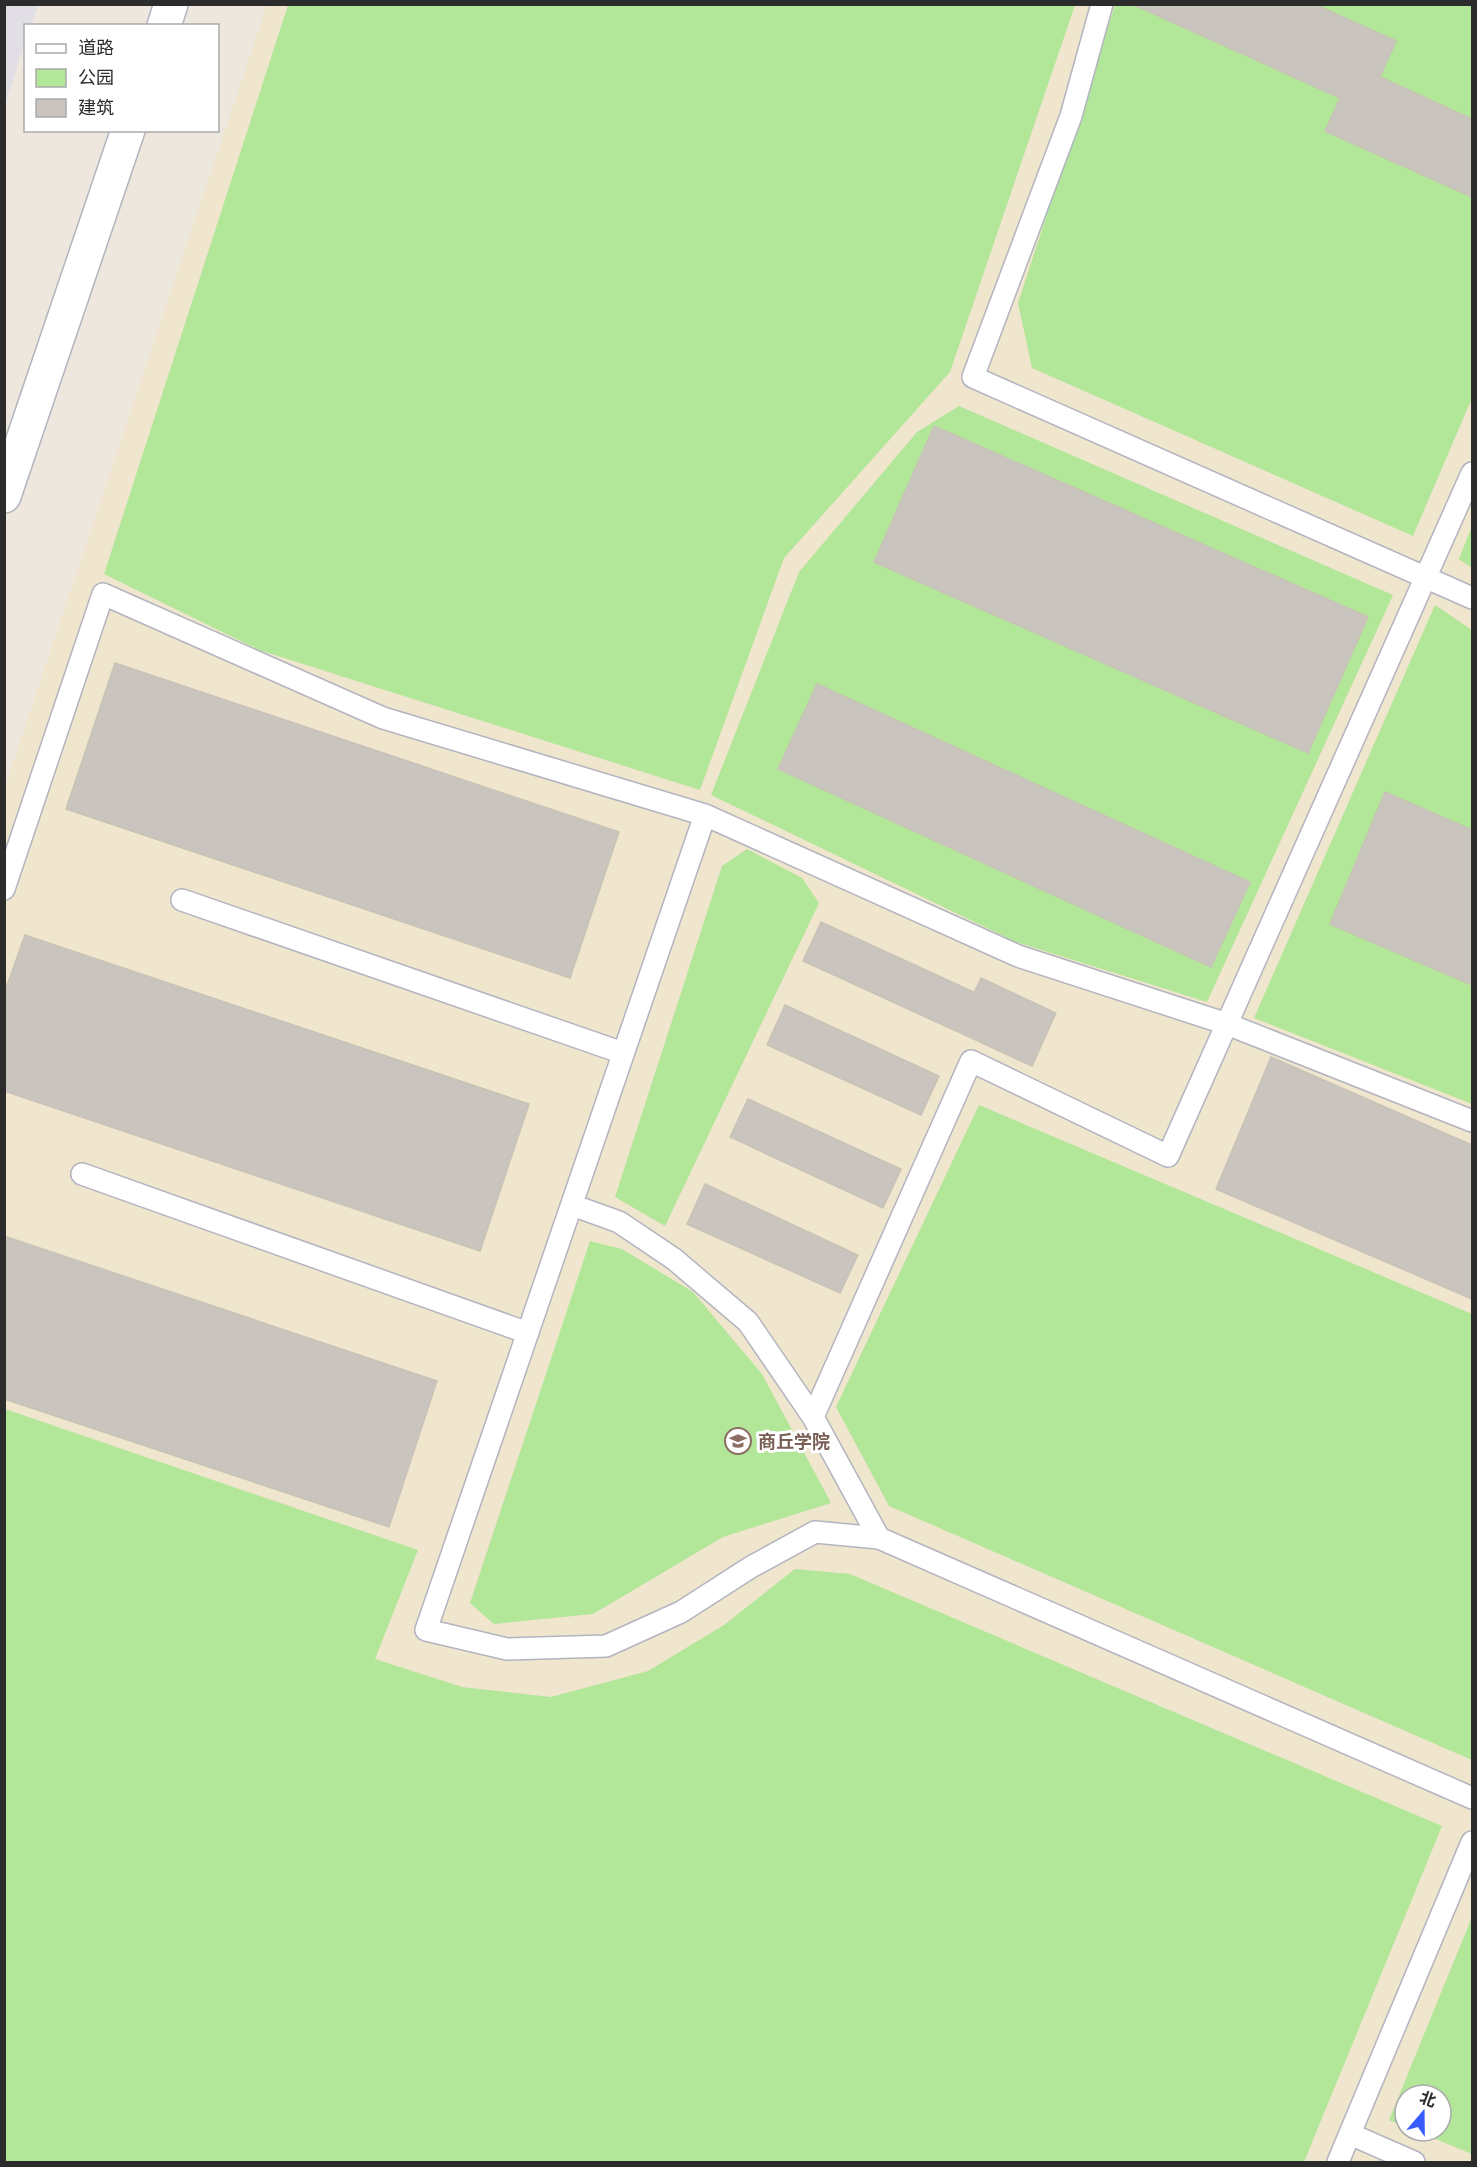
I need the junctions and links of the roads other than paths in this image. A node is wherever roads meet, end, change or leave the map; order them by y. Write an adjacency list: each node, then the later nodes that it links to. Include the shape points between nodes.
1 (171, 4): 3 (street)
2 (1102, 4): 7 (lane, via 1071,117 973,377)
3 (165, 24)
4 (127, 132): 6 (street)
5 (1473, 472): 7 (lane)
6 (4, 496)
7 (1427, 577): 8 (lane); 12 (lane)
8 (1473, 598)
9 (705, 815): 10 (lane, via 384,718 103,594); 12 (lane, via 1018,956); 13 (lane)
10 (4, 889)
11 (182, 900): 13 (lane)
12 (1227, 1024): 14 (lane); 18 (lane, via 1168,1156 971,1061)
13 (624, 1053): 16 (lane)
14 (1473, 1121)
15 (82, 1174): 17 (lane)
16 (572, 1205): 17 (lane); 18 (lane, via 619,1222 647,1240 748,1322)
17 (528, 1333): 19 (lane, via 426,1630 507,1649 606,1646 681,1612 815,1532)
18 (813, 1417): 19 (lane)
19 (879, 1538): 20 (lane)
20 (1473, 1798)
21 (1473, 1842): 22 (lane)
22 (1350, 2134): 23 (lane); 24 (lane)
23 (1338, 2163)
24 (1414, 2163)

